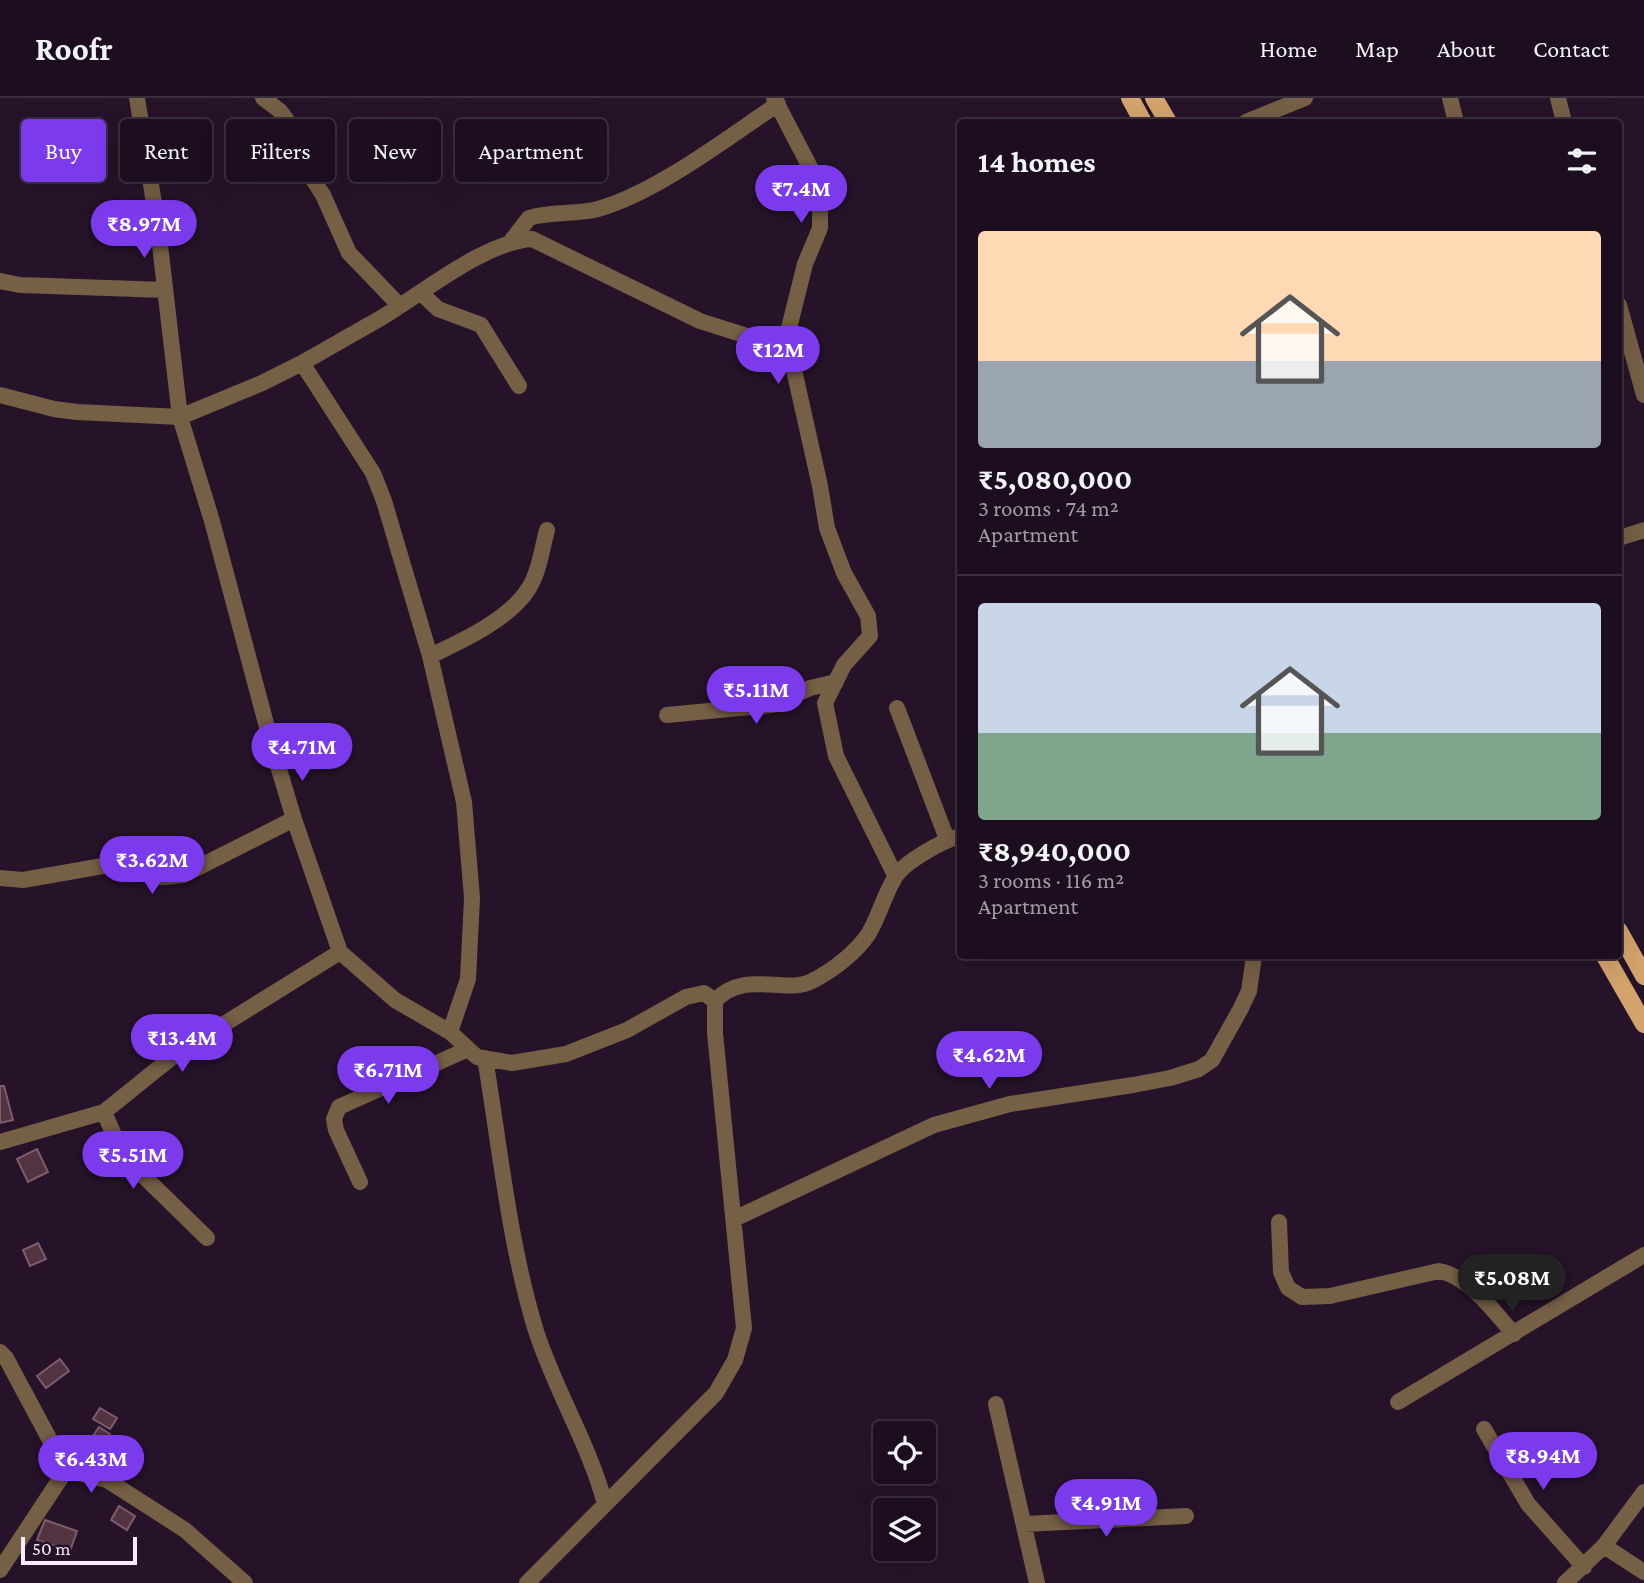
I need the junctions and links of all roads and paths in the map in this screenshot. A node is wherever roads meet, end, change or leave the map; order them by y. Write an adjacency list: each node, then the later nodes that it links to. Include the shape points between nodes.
1 (137, 98): 16 (street)
2 (262, 98): 18 (street, via 288,122 298,156 323,195 349,253)
3 (1129, 98): 9 (main road)
4 (1154, 98): 10 (main road)
5 (1305, 98): 11 (street)
6 (1450, 98): 12 (street)
7 (1558, 98): 13 (street)
8 (776, 101): 14 (street, via 690,163 623,200 587,211 529,218); 20 (street, via 813,173 820,203 820,228 805,264)
9 (1141, 119)
10 (1166, 119)
11 (1254, 119)
12 (1455, 119)
13 (1562, 119)
14 (512, 240): 17 (street); 20 (street, via 532,239 689,316)
15 (0, 281): 16 (street)
16 (165, 290): 25 (street)
17 (421, 293): 18 (street); 22 (street, via 438,309 481,325)
18 (400, 306): 21 (street)
19 (1622, 316): 24 (street)
20 (783, 352): 30 (street, via 794,370 827,528 867,616 870,636 844,665)
21 (302, 363): 25 (street); 29 (street, via 373,473)
22 (519, 386)
23 (0, 395): 25 (street, via 65,411)
24 (1644, 395)
25 (180, 416): 33 (street)
26 (547, 530): 29 (street, via 530,587 516,604 468,639)
27 (1644, 530): 28 (street)
28 (1622, 537)
29 (430, 656): 45 (street, via 464,802 472,898 468,979)
30 (836, 682): 32 (street, via 772,705); 35 (street, via 825,703 836,756)
31 (897, 708): 34 (street)
32 (667, 715)
33 (294, 819): 36 (street, via 183,875 150,877 114,864 23,880); 38 (street)
34 (954, 838): 35 (street)
35 (895, 875): 43 (street, via 869,934 831,972 808,984 748,984 722,993)
36 (0, 878)
37 (1622, 935): 39 (main road)
38 (340, 952): 45 (street, via 395,1000); 48 (street, via 176,1054)
39 (1639, 955): 42 (main road)
40 (1254, 959): 51 (street, via 1241,1010 1212,1060 1199,1069 1158,1081 1010,1104 934,1125)
41 (1607, 959): 44 (main road)
42 (1644, 976)
43 (715, 1001): 47 (street, via 704,993 687,996 626,1030 566,1054 512,1062); 51 (street)
44 (1644, 1024)
45 (450, 1032): 46 (street)
46 (468, 1049): 47 (street); 50 (street, via 339,1107 336,1130)
47 (485, 1058): 62 (street, via 520,1269 537,1332 586,1446)
48 (104, 1112): 49 (street); 53 (street, via 123,1156)
49 (0, 1142)
50 (360, 1182)
51 (734, 1219): 62 (street, via 744,1328 735,1360 716,1393)
52 (1279, 1222): 55 (street, via 1281,1272 1294,1293 1302,1297 1330,1296 1439,1271 1450,1273 1473,1290)
53 (207, 1238)
54 (1644, 1255): 55 (street)
55 (1514, 1334): 57 (street)
56 (0, 1352): 60 (street)
57 (1398, 1402)
58 (996, 1404): 64 (street)
59 (1484, 1429): 66 (street, via 1528,1504)
60 (66, 1470): 67 (street); 69 (street, via 107,1480 185,1530)
61 (1644, 1492): 65 (street)
62 (605, 1504): 70 (street)
63 (1186, 1516): 64 (street)
64 (1024, 1524): 71 (street)
65 (1604, 1546): 66 (street); 68 (street)
66 (1584, 1567): 72 (street)
67 (0, 1570)
68 (1644, 1572)
69 (245, 1583)
70 (527, 1583)
71 (1037, 1583)
72 (1565, 1583)

